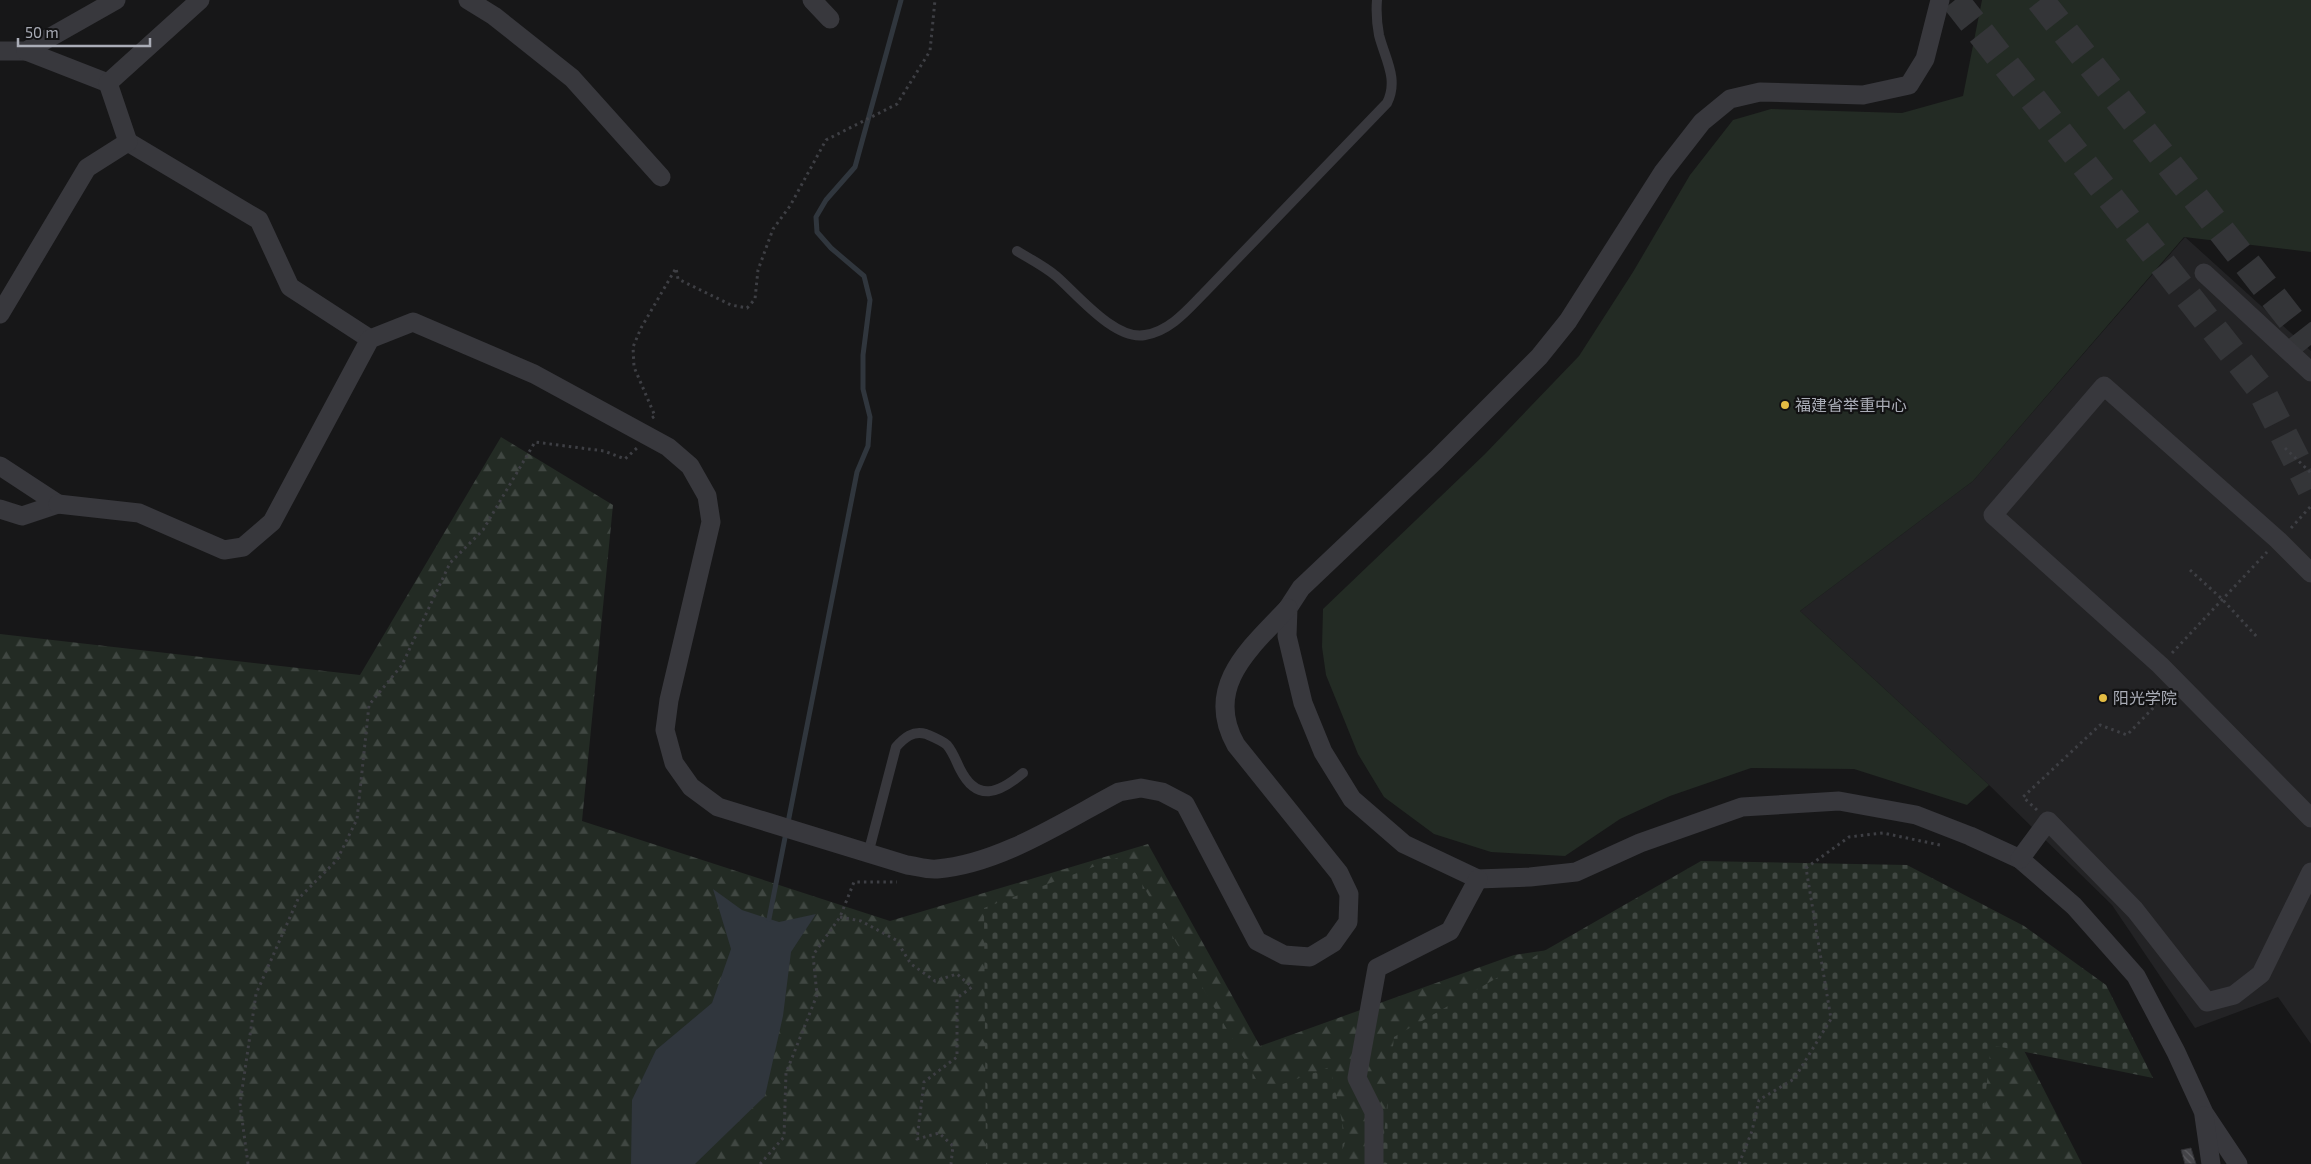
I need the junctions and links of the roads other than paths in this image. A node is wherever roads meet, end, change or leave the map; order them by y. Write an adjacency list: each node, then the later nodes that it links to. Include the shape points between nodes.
1 (116, 0): 9 (street)
2 (200, 0): 10 (street)
3 (468, 0): 12 (street, via 494,16 572,78)
4 (812, 0): 7 (street)
5 (1377, 0): 13 (lane, via 1379,35 1393,81 1387,103 1176,320 1144,336 1125,334 1054,274)
6 (1940, 0): 22 (street, via 1926,59 1909,85 1863,95 1760,92 1730,99 1702,122 1663,172 1568,321 1540,357 1301,588)
7 (830, 19)
8 (0, 51): 9 (street)
9 (26, 51): 10 (street)
10 (108, 83): 11 (street)
11 (128, 142): 15 (street, via 87,168); 16 (street, via 259,220 290,286)
12 (661, 177)
13 (1017, 251)
14 (2204, 273): 17 (street)
15 (0, 314)
16 (370, 339): 19 (street, via 272,522 243,547 224,550 139,513); 25 (street, via 413,322 534,374 668,448 690,466 707,496 711,522 669,700 665,730 674,763 691,787 718,807)
17 (2311, 372)
18 (0, 466): 19 (street)
19 (58, 504): 20 (street, via 22,516)
20 (0, 508)
21 (2311, 573): 24 (street, via 2104,386 1993,515 2160,665)
22 (1288, 608): 25 (street, via 1245,653 1229,681 1224,707 1227,730 1339,873 1349,894 1348,922 1333,943 1310,956 1284,956 1257,941 1185,804 1162,792 1141,788 1119,792 1000,854 969,864 935,869); 28 (street, via 1287,636 1303,703 1323,752 1352,799 1404,844)
23 (1022, 773): 25 (lane, via 1008,786 994,792 983,792 967,781 946,745 921,732 904,738 896,747)
24 (2311, 818)
25 (868, 854)
26 (2020, 860): 27 (street, via 2048,821 2135,910 2207,1002 2234,995 2261,974); 28 (street, via 1916,815 1839,801 1742,807 1640,843 1576,872 1530,878); 29 (street, via 2074,906 2136,976)
27 (2311, 872)
28 (1478, 878): 30 (street, via 1450,931 1377,968 1358,1078 1374,1112)
29 (2204, 1113): 31 (street); 32 (street)
30 (1374, 1164)
31 (2211, 1164)
32 (2238, 1164)

